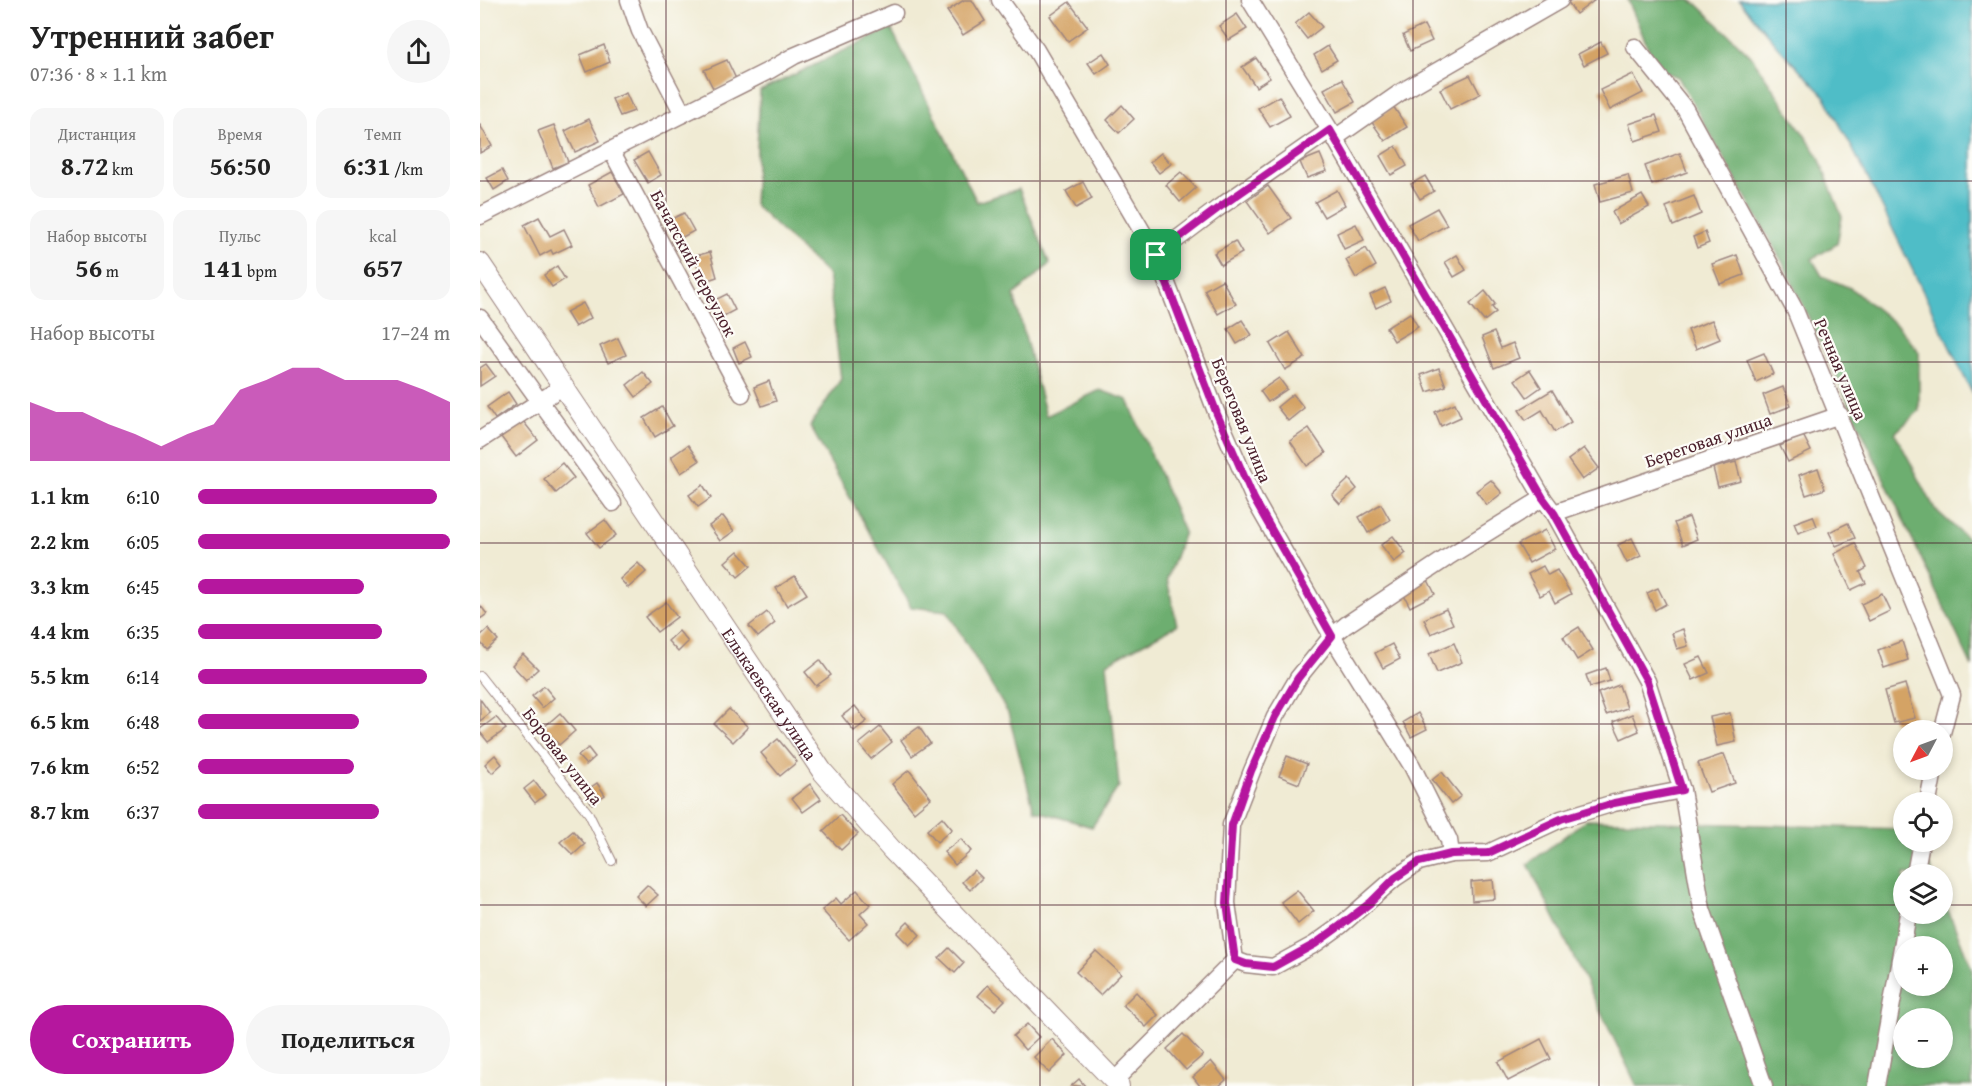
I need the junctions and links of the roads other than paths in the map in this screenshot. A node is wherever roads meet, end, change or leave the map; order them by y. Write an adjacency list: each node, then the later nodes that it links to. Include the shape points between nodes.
1 (629, 0): 7 (street, via 640,31)
2 (1000, 0): 11 (street, Береговая улица, via 1036,50)
3 (1250, 0): 8 (street)
4 (1560, 0): 8 (street)
5 (894, 13): 7 (street, via 794,56)
6 (1635, 47): 17 (street, Речная улица, via 1685,109 1795,310)
7 (683, 114): 9 (street)
8 (1332, 134): 11 (street, via 1217,209); 19 (street)
9 (611, 150): 10 (street); 15 (street, Бачатский переулок)
10 (480, 216)
11 (1156, 255): 22 (street, Береговая улица, via 1254,499)
12 (480, 263): 14 (street, Елыкаевская улица)
13 (480, 318): 16 (street)
14 (562, 387): 16 (street); 30 (street, Елыкаевская улица, via 822,771 892,850)
15 (742, 394)
16 (540, 401): 18 (street); 20 (street)
17 (1840, 415): 21 (street, Береговая улица); 24 (street, Речная улица, via 1952,695)
18 (480, 440)
19 (1543, 498): 21 (street); 22 (street)
20 (613, 503)
21 (1554, 513): 25 (street, via 1647,681)
22 (1332, 636): 26 (street, Береговая улица, via 1412,766 1449,840); 29 (street, via 1298,678 1275,717 1232,825 1227,903)
23 (480, 676): 27 (lane, Боровая улица, via 589,814)
24 (1945, 720)
25 (1682, 790): 26 (street, via 1614,803 1561,819 1488,853); 31 (street, via 1702,909)
26 (1451, 854): 29 (street, via 1419,862 1315,944 1273,967)
27 (612, 861)
28 (1906, 924): 32 (street)
29 (1235, 960): 30 (street)
30 (1117, 1083)
31 (1764, 1086)
32 (1877, 1086)

